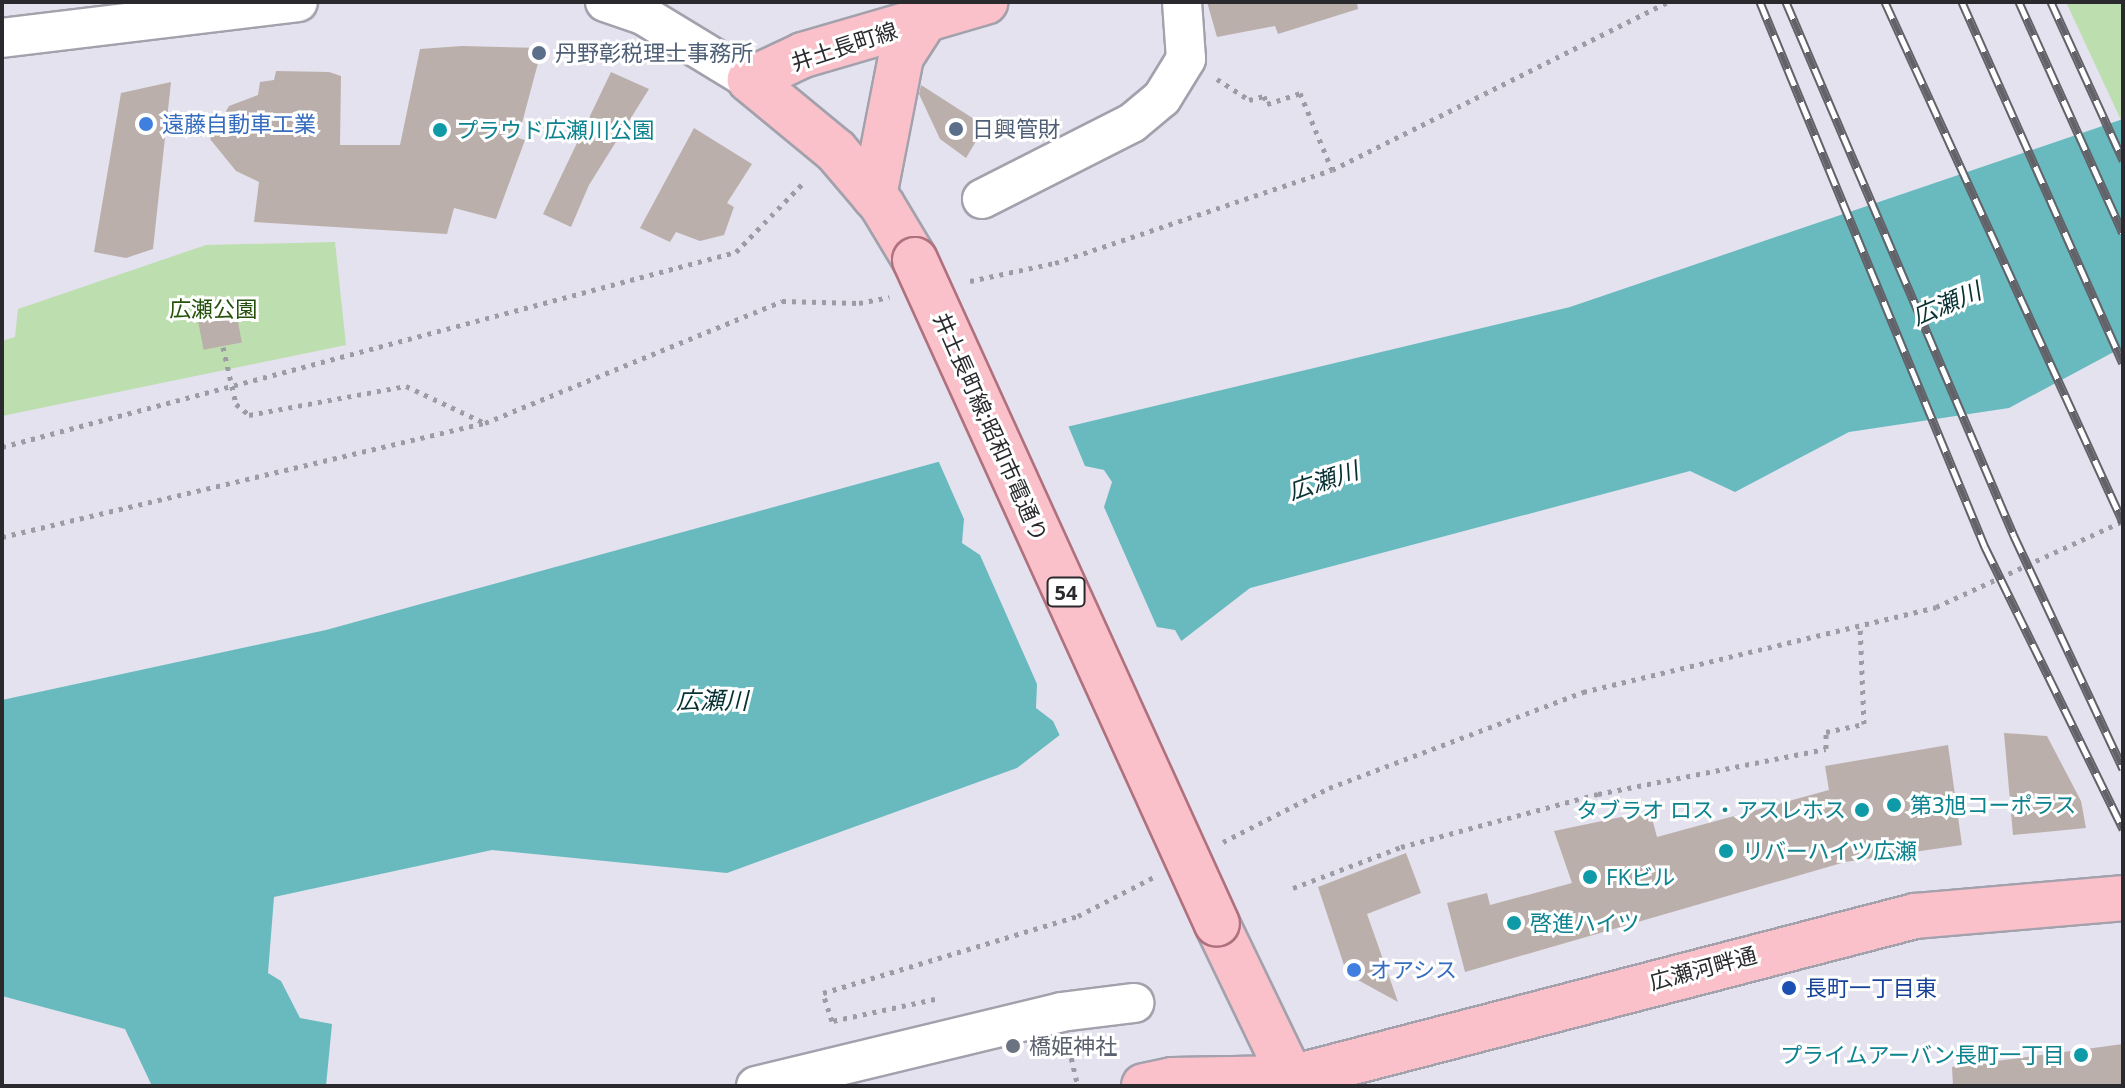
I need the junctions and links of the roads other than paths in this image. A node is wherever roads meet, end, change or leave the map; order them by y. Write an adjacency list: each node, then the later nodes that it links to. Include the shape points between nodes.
1 (298, 2): 6 (street)
2 (605, 2): 7 (street, via 643,15)
3 (985, 2): 5 (main road, 井土長町線)
4 (1182, 2): 9 (street, via 1186,59 1162,98 1132,123)
5 (924, 21): 7 (main road, 井土長町線, via 803,55); 8 (main road, via 901,57)
6 (2, 38)
7 (750, 80): 8 (main road, 井土長町線;昭和市電通り / 54, via 836,151)
8 (874, 196): 12 (main road, 井土長町線;昭和市電通り / 54, bridge, via 915,260)
9 (982, 199)
10 (2121, 904): 12 (main road, 広瀬河畔通, via 1915,916)
11 (1134, 1003): 13 (street, via 1061,1012)
12 (1288, 1083): 14 (main road, 広瀬河畔通, via 1172,1080)
13 (756, 1086)
14 (1144, 1086)

